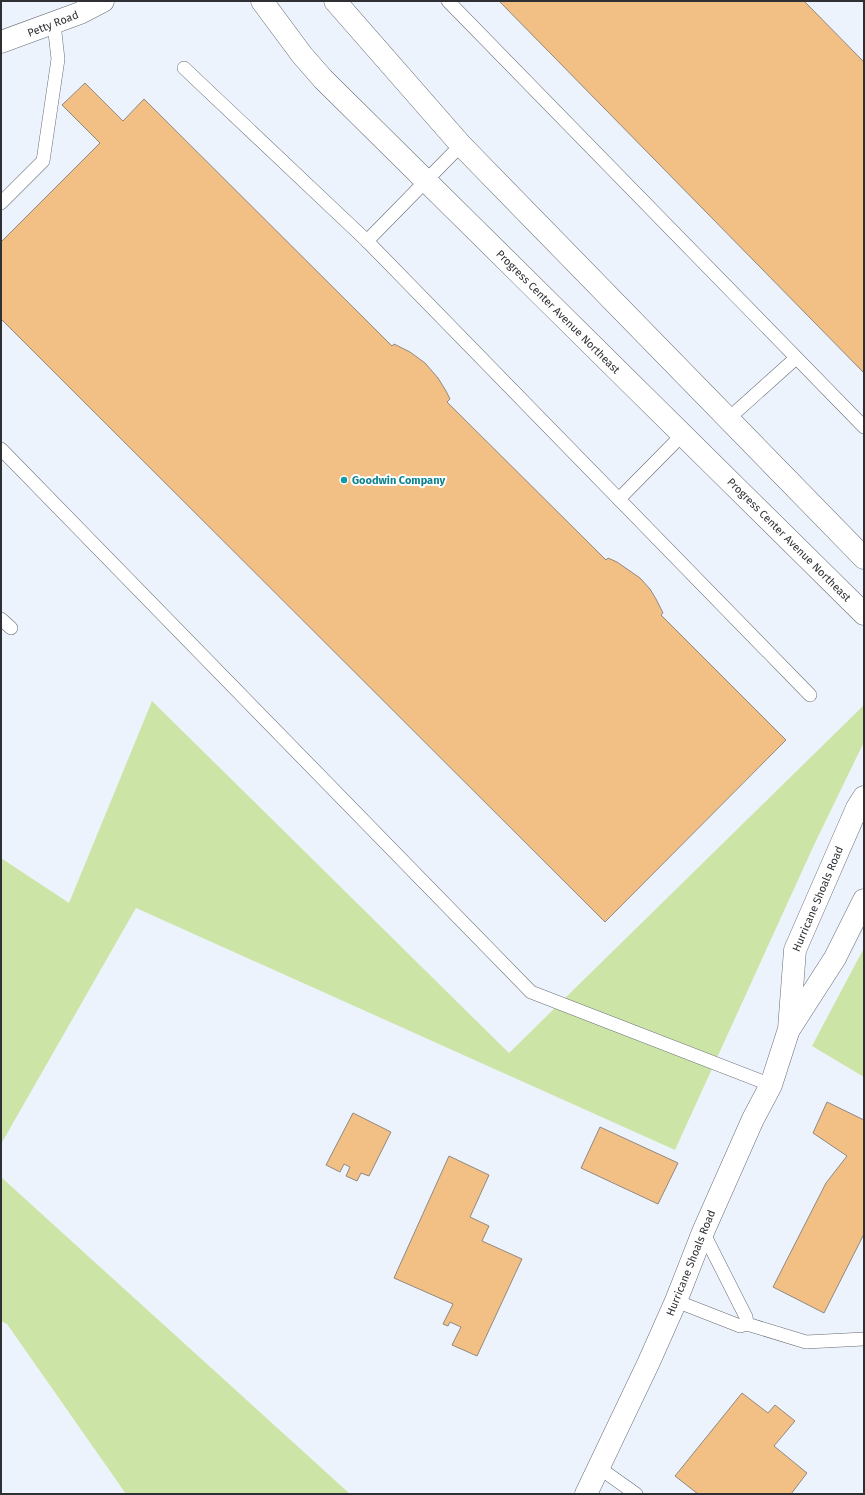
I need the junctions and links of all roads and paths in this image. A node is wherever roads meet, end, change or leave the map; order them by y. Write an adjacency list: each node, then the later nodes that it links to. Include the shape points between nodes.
1 (103, 1): 5 (street, Petty Road)
2 (262, 1): 9 (street, Progress Center Avenue Northeast, via 323,79)
3 (335, 1): 8 (street)
4 (448, 1): 12 (lane)
5 (54, 24): 6 (street, Petty Road); 10 (lane, via 58,59 43,161)
6 (1, 42)
7 (184, 68): 11 (lane)
8 (461, 145): 9 (lane); 13 (street)
9 (425, 181): 11 (lane); 15 (street, Progress Center Avenue Northeast)
10 (1, 203)
11 (367, 241): 17 (lane)
12 (796, 358): 13 (lane); 14 (lane)
13 (728, 419): 18 (street)
14 (864, 427)
15 (682, 435): 17 (lane); 19 (street, Progress Center Avenue Northeast)
16 (1, 449): 26 (lane, via 531,992)
17 (618, 499): 22 (lane)
18 (864, 558)
19 (864, 614)
20 (1, 619): 21 (lane)
21 (11, 628)
22 (810, 695)
23 (864, 797): 25 (street, Hurricane Shoals Road, via 795,950)
24 (864, 900): 25 (street, Hurricane Shoals Road, via 835,958)
25 (789, 1029): 26 (street, Hurricane Shoals Road)
26 (771, 1085): 27 (street, Hurricane Shoals Road, via 752,1119)
27 (703, 1232): 28 (street, Hurricane Shoals Road); 29 (lane, via 746,1317)
28 (676, 1301): 29 (lane, via 740,1326); 31 (street, Hurricane Shoals Road)
29 (747, 1324): 30 (lane, via 806,1342)
30 (864, 1339)
31 (598, 1467): 32 (street, Hurricane Shoals Road); 33 (lane)
32 (586, 1494)
33 (636, 1494)

